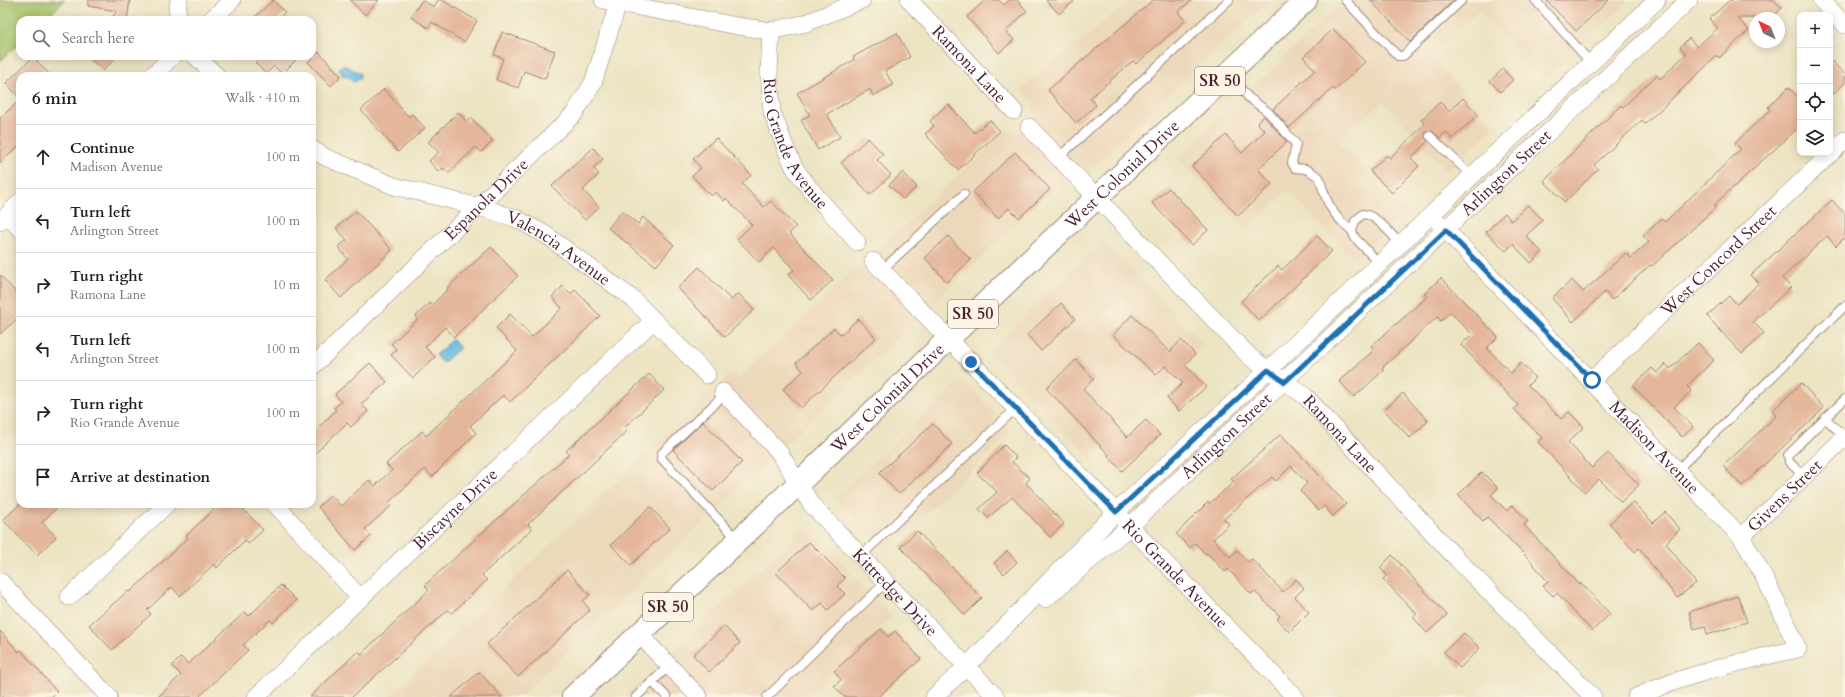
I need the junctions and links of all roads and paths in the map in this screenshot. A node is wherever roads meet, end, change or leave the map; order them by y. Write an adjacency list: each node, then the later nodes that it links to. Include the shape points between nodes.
1 (179, 0): 14 (street)
2 (232, 0): 15 (street)
3 (862, 0): 17 (street, via 806,23)
4 (909, 0): 24 (street, Ramona Lane)
5 (1229, 0): 29 (lane)
6 (1306, 0): 23 (highway, West Colonial Drive / SR 50)
7 (1345, 0): 8 (lane, via 1398,56 1403,56)
8 (1462, 0)
9 (1535, 0): 20 (lane)
10 (1689, 0): 38 (street, Arlington Street)
11 (1821, 0): 16 (street)
12 (1655, 1): 20 (street, Arlington Street)
13 (610, 2): 17 (street); 34 (street, Espanola Drive, via 593,83 574,114)
14 (178, 16)
15 (215, 16)
16 (1845, 25)
17 (771, 31): 40 (street, Rio Grande Avenue, via 769,73 772,112 786,149 794,167 810,188)
18 (169, 60): 21 (street)
19 (199, 60): 22 (street)
20 (1590, 64): 30 (street, Arlington Street)
21 (156, 72)
22 (213, 72)
23 (1228, 74): 32 (highway, West Colonial Drive / SR 50); 39 (lane, via 1248,97 1268,112 1296,144 1292,163 1295,168 1306,169 1319,176 1326,199 1336,218)
24 (1014, 111)
25 (1029, 128): 29 (street, Ramona Lane)
26 (1430, 136): 30 (lane)
27 (1845, 140): 50 (street, West Concord Street)
28 (316, 151): 34 (street, Valencia Avenue, via 394,186)
29 (1058, 157): 32 (street, Ramona Lane)
30 (1472, 176): 35 (street, Arlington Street)
31 (964, 194): 43 (lane)
32 (1097, 197): 46 (highway, West Colonial Drive / SR 50); 48 (street, Ramona Lane, via 1250,357)
33 (16, 206): 36 (street)
34 (479, 207): 45 (street, Valencia Avenue, via 514,218 546,235 633,299); 47 (street, Espanola Drive)
35 (1432, 215): 38 (street, Madison Avenue); 41 (street, Arlington Street)
36 (4, 218): 37 (street)
37 (16, 226)
38 (1446, 230): 50 (street, Madison Avenue); 51 (street, Arlington Street)
39 (1352, 231): 41 (lane, via 1355,222 1363,214 1368,214); 42 (lane, via 1355,238)
40 (857, 242)
41 (1401, 244): 42 (street, Arlington Street)
42 (1380, 264): 48 (street, Arlington Street)
43 (878, 265): 46 (street, Rio Grande Avenue)
44 (1845, 306): 57 (lane)
45 (654, 320): 49 (street, Valencia Avenue); 70 (street, Biscayne Drive)
46 (948, 338): 54 (street, Rio Grande Avenue); 59 (highway, West Colonial Drive / SR 50)
47 (316, 363)
48 (1268, 370): 51 (street, Ramona Lane); 62 (street, Arlington Street)
49 (707, 375)
50 (1592, 380): 57 (street, Madison Avenue)
51 (1285, 382): 63 (street, Arlington Street); 85 (street, Ramona Lane, via 1305,396 1458,559)
52 (724, 393): 59 (street, via 779,452); 65 (lane, via 662,453 661,458)
53 (1845, 399): 55 (lane)
54 (1016, 408): 62 (street, Rio Grande Avenue); 66 (lane)
55 (1825, 418): 56 (lane); 58 (lane, via 1788,455 1789,462)
56 (1845, 437): 58 (street, Givens Street)
57 (1677, 470): 64 (street, Madison Avenue)
58 (1804, 476): 64 (street, Givens Street)
59 (800, 483): 65 (highway, West Colonial Drive / SR 50); 66 (street, Kittredge Drive, via 811,504)
60 (163, 508): 69 (street)
61 (279, 508): 70 (street)
62 (1116, 512): 63 (street, Rio Grande Avenue); 73 (street, Arlington Street)
63 (1130, 526): 73 (street, Arlington Street); 84 (street, Rio Grande Avenue)
64 (1741, 537): 86 (street, Madison Avenue, via 1780,605 1798,649 1732,664)
65 (738, 541): 71 (highway, West Colonial Drive / SR 50)
66 (861, 556): 68 (street, Kittredge Drive)
67 (0, 581): 76 (street)
68 (886, 582): 73 (street, Kittredge Drive); 81 (lane)
69 (68, 597)
70 (361, 599): 77 (street, Biscayne Drive)
71 (639, 634): 72 (street); 75 (highway, West Colonial Drive / SR 50)
72 (669, 666): 74 (lane); 80 (street)
73 (966, 667): 82 (street, Arlington Street); 83 (street, Kittredge Drive)
74 (652, 682): 78 (lane); 79 (lane)
75 (581, 693)
76 (109, 697)
77 (256, 697)
78 (636, 697)
79 (667, 697)
80 (698, 697)
81 (767, 697)
82 (934, 697)
83 (996, 697)
84 (1295, 697)
85 (1593, 697)
86 (1636, 697)

